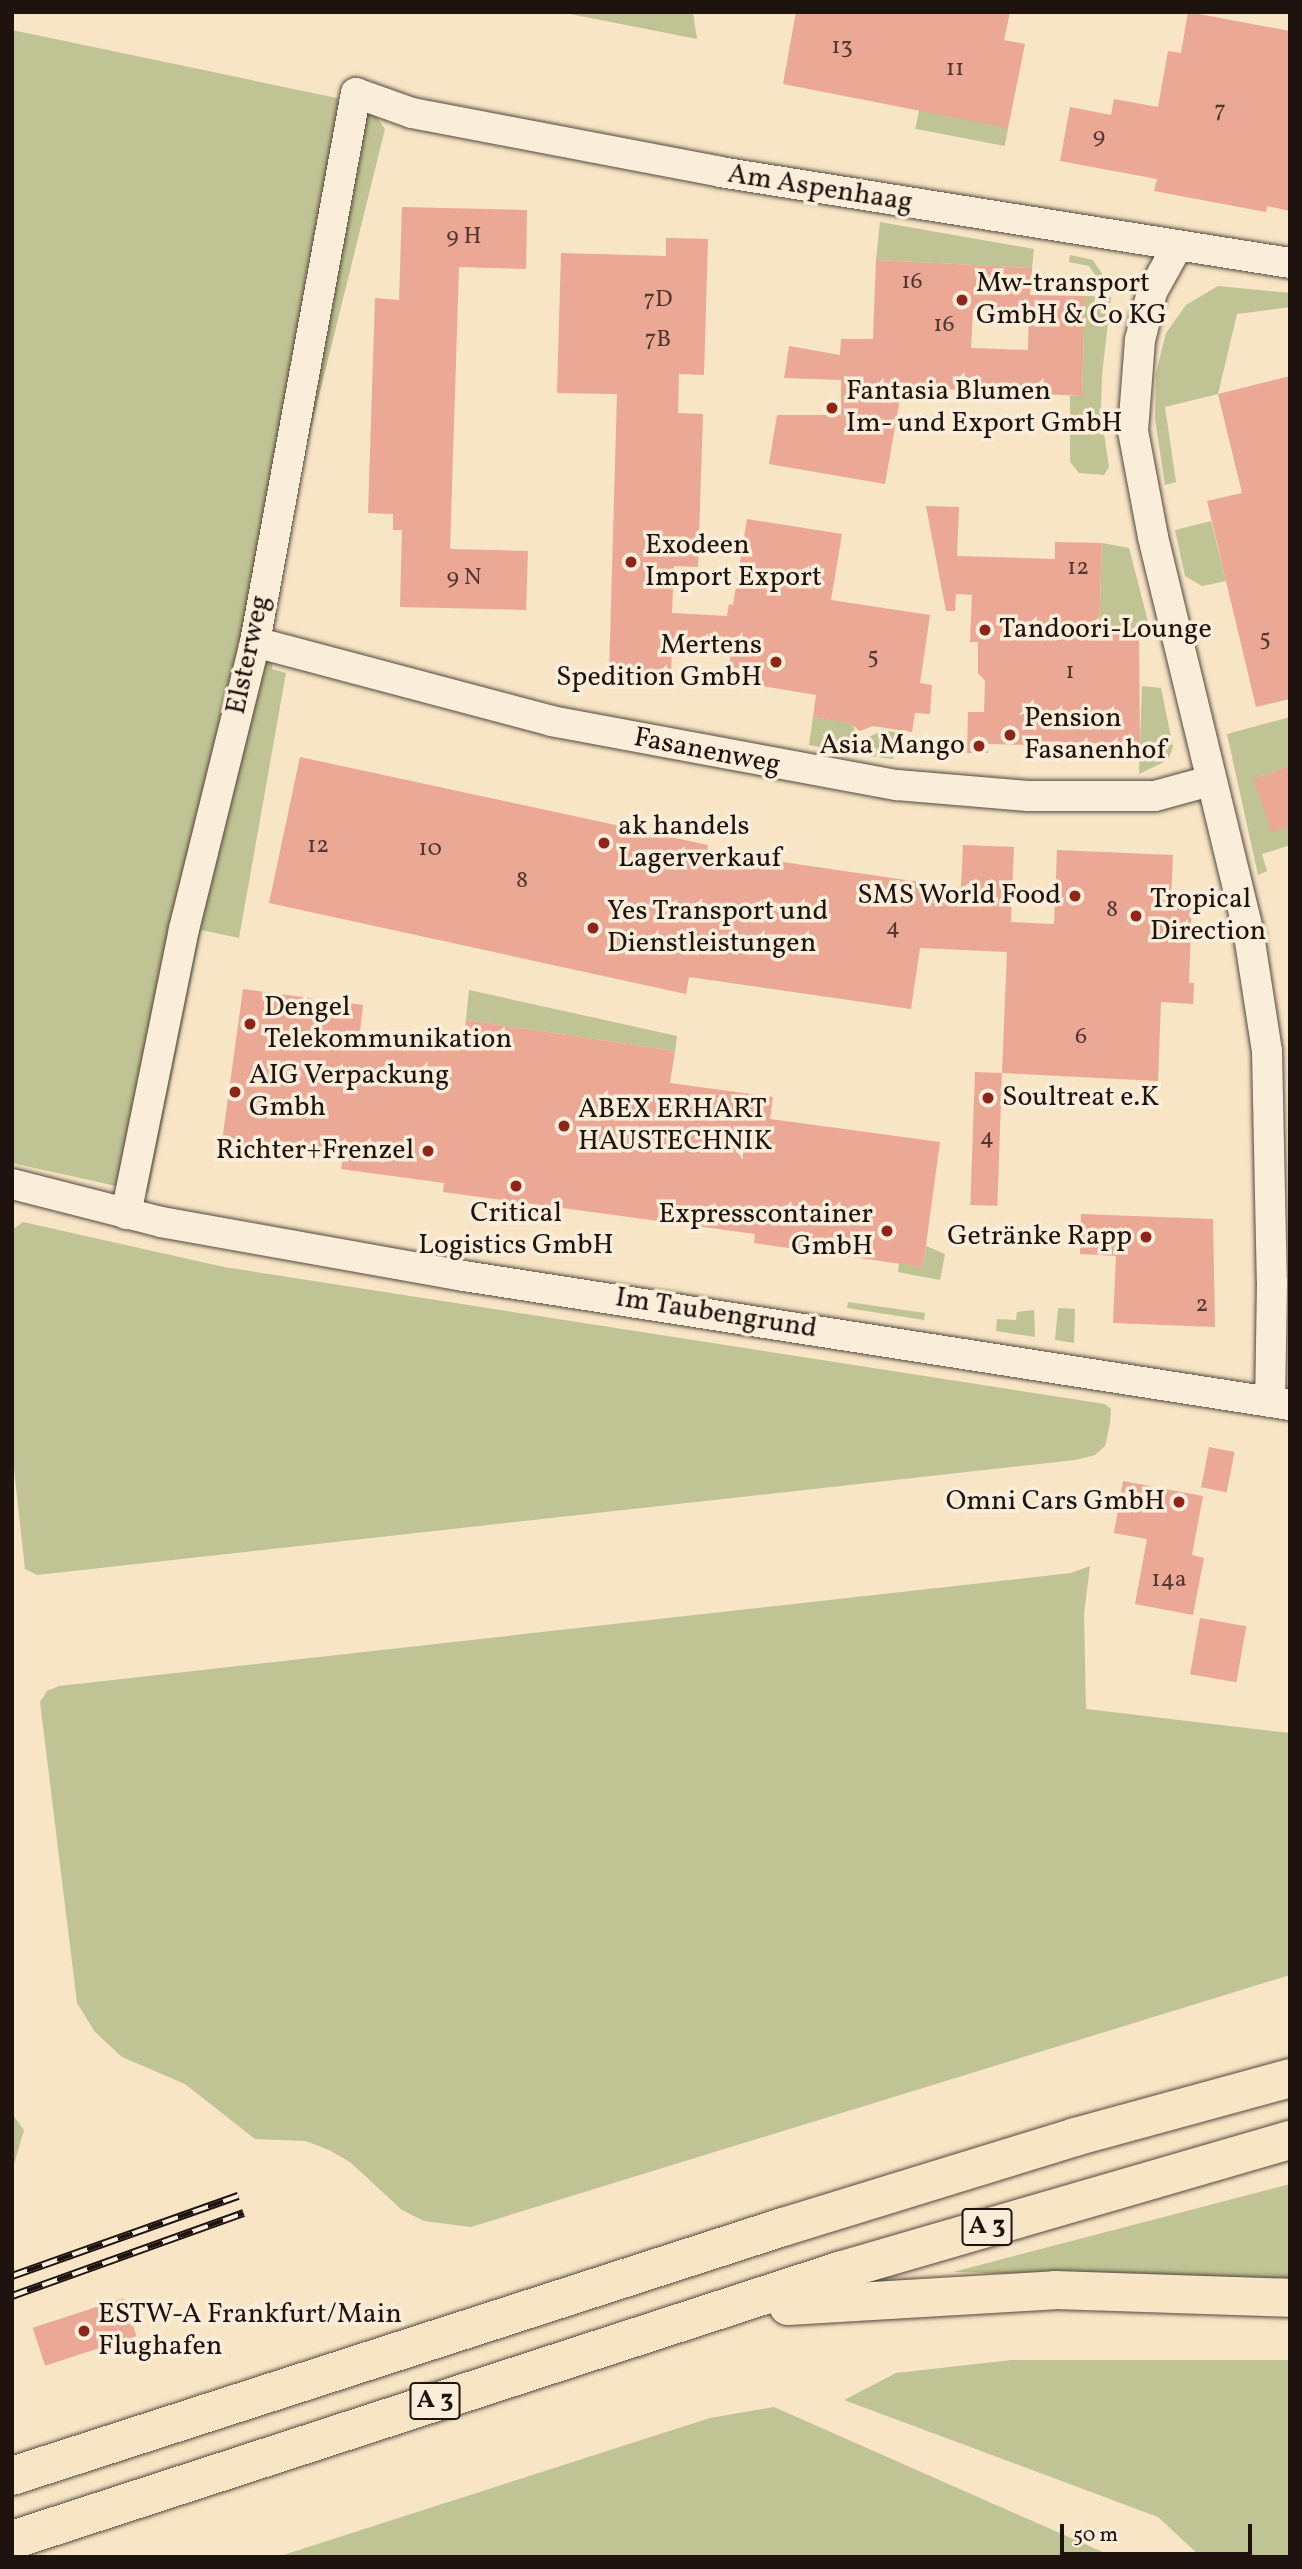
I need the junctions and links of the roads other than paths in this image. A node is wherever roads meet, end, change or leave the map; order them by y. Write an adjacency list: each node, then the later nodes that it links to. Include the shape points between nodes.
1 (356, 93): 2 (street, Am Aspenhaag, via 412,113 720,172); 4 (street, Elsterweg)
2 (1177, 247): 3 (street, Am Aspenhaag); 5 (street, via 1152,292 1140,340 1133,431)
3 (1290, 263)
4 (255, 642): 5 (street, Fasanenweg, via 551,720 886,784 1028,796 1154,796); 7 (street, Elsterweg, via 184,929)
5 (1210, 781): 8 (street, via 1249,935 1267,1051)
6 (12, 1184): 7 (street, Im Taubengrund)
7 (134, 1216): 8 (street, Im Taubengrund, via 464,1276)
8 (1280, 1404)
9 (1290, 2052): 11 (highway, A 3)
10 (1290, 2078): 11 (highway, A 3)
11 (1075, 2137): 15 (highway, A 3)
12 (1290, 2140): 14 (highway, A 3)
13 (1290, 2298): 14 (highway, via 1068,2290 963,2293 833,2300)
14 (685, 2320): 16 (highway, A 3)
15 (12, 2476)
16 (12, 2540)

